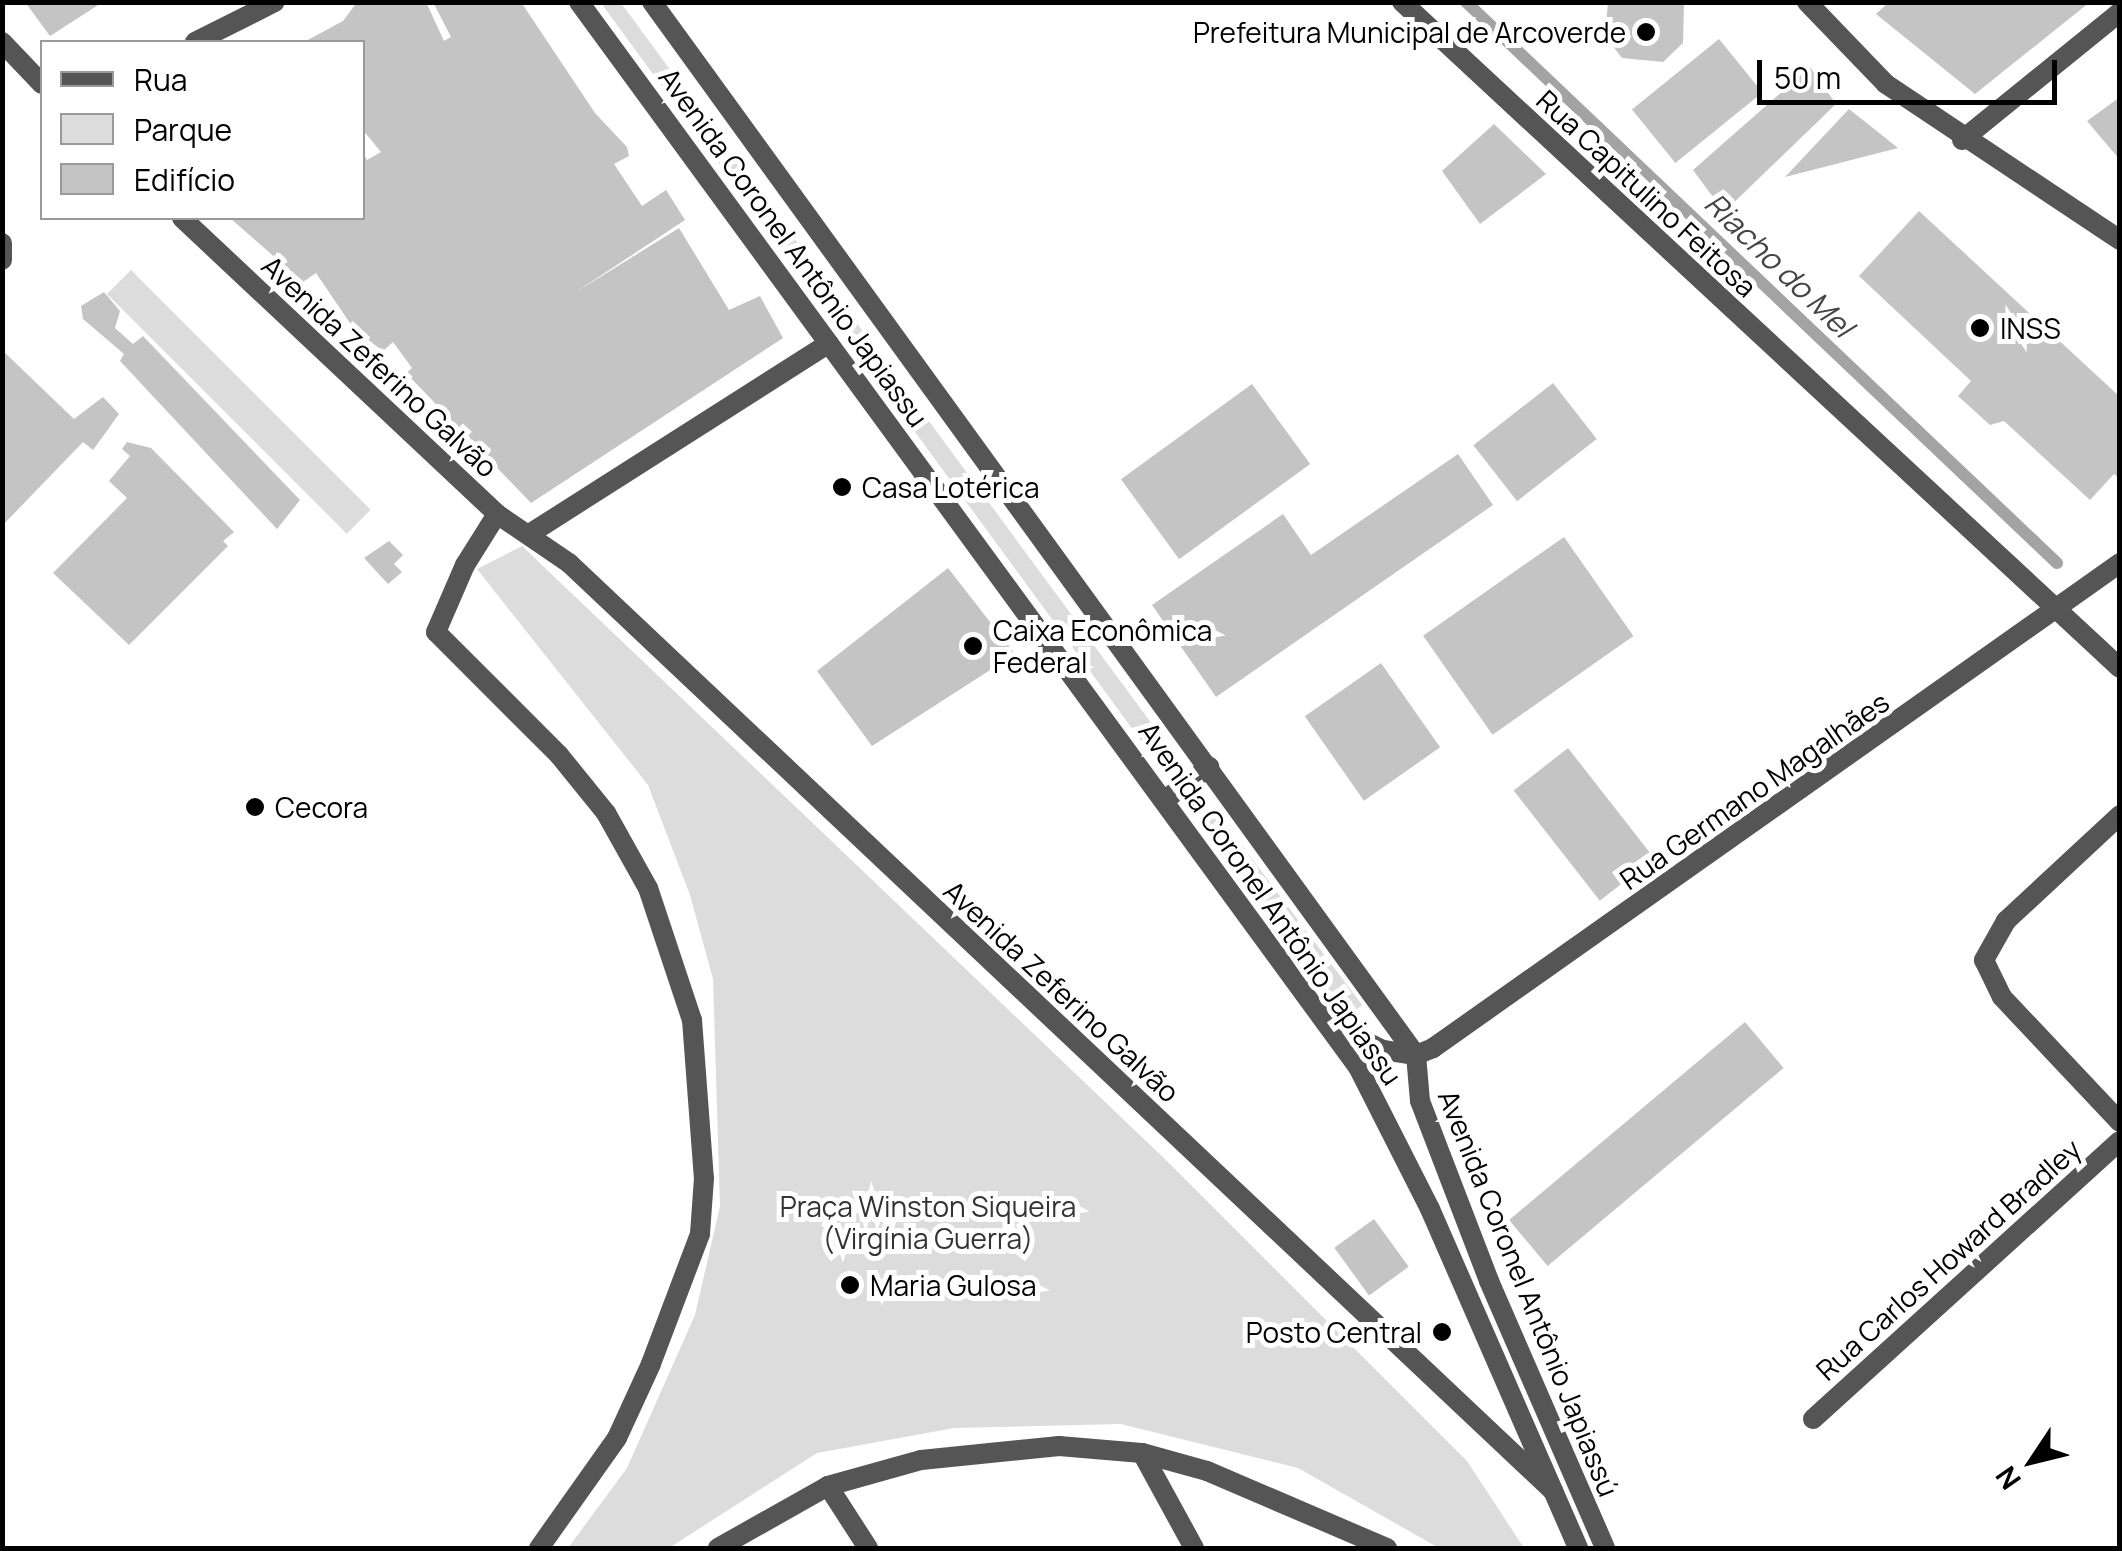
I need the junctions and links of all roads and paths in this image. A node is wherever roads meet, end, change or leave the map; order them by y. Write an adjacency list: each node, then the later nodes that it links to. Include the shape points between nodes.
1 (275, 2): 7 (street)
2 (579, 2): 13 (street, Avenida Coronel Antônio Japiassu)
3 (652, 2): 19 (street, Avenida Coronel Antônio Japiassu)
4 (1402, 2): 17 (street, Rua Capitulino Feitosa)
5 (1807, 2): 10 (street, via 1886,84)
6 (2120, 12): 10 (street)
7 (200, 40)
8 (2, 42): 9 (street)
9 (40, 82)
10 (1962, 140): 12 (street)
11 (184, 220): 14 (street, Avenida Zeferino Galvão)
12 (2120, 240)
13 (829, 343): 15 (street); 20 (street, Avenida Coronel Antônio Japiassu)
14 (497, 514): 15 (street, Avenida Zeferino Galvão); 30 (street, via 465,564 436,632 559,755 606,813 648,888 692,1020 704,1178 700,1234 617,1438)
15 (531, 533): 29 (street, Avenida Zeferino Galvão)
16 (2120, 563): 17 (street, Rua Germano Magalhães)
17 (2057, 609): 18 (street, Rua Capitulino Feitosa); 23 (street, Rua Germano Magalhães, via 1449,1039)
18 (2120, 668)
19 (1209, 767): 20 (street); 23 (street, Avenida Coronel Antônio Japiassu)
20 (1166, 799): 22 (street, Avenida Coronel Antônio Japiassu)
21 (2120, 816): 24 (street, via 2006,921 1984,960 2002,997)
22 (1324, 1019): 23 (street, via 1361,1044); 29 (street, Avenida Coronel Antônio Japiassu, via 1386,1114)
23 (1416, 1054): 36 (street, Avenida Coronel Antônio Japiassú, via 1420,1102 1488,1281)
24 (2120, 1122)
25 (2120, 1141): 26 (street, Rua Carlos Howard Bradley)
26 (1813, 1418)
27 (1142, 1453): 28 (street, via 990,1450); 33 (street); 34 (street, via 1276,1495)
28 (828, 1486): 31 (street); 32 (street)
29 (1553, 1491): 35 (street, Avenida Coronel Antônio Japiassu)
30 (538, 1548)
31 (718, 1548)
32 (868, 1548)
33 (1194, 1548)
34 (1387, 1548)
35 (1578, 1548)
36 (1605, 1548)

